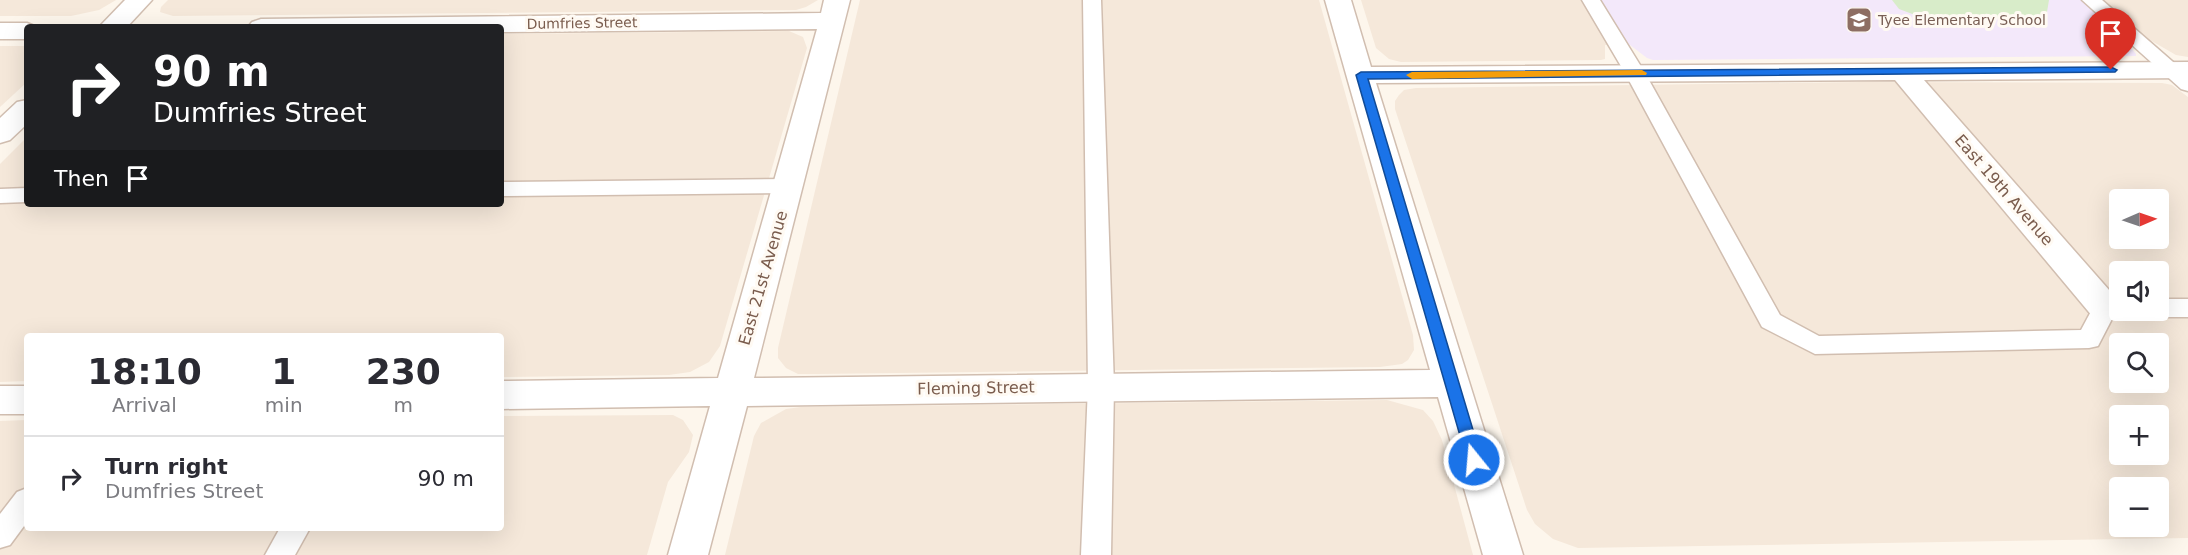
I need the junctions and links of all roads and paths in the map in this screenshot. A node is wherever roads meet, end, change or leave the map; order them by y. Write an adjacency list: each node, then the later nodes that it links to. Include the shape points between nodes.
1 (139, 0): 7 (street)
2 (1092, 0): 26 (lane)
3 (1338, 0): 13 (street)
4 (1591, 0): 12 (lane)
5 (2091, 0): 14 (lane)
6 (834, 10): 8 (street, Dumfries Street); 17 (street, East 21st Avenue)
7 (115, 24)
8 (362, 24)
9 (24, 31): 10 (street)
10 (0, 32)
11 (1903, 72): 12 (street); 14 (street); 21 (street, East 19th Avenue)
12 (1635, 73): 13 (street); 24 (lane, via 1771,321 1815,345 2089,339)
13 (1361, 75): 25 (street)
14 (2182, 75)
15 (24, 111): 16 (street)
16 (0, 134)
17 (789, 186): 18 (lane); 27 (street, East 21st Avenue)
18 (504, 189)
19 (24, 195): 20 (lane)
20 (0, 196)
21 (2109, 305)
22 (2169, 308): 23 (lane)
23 (2188, 308)
24 (2109, 312)
25 (1451, 383): 26 (street, Fleming Street); 37 (street)
26 (1101, 386): 27 (street, Fleming Street); 36 (lane)
27 (731, 392): 28 (street, Fleming Street); 35 (street, East 21st Avenue)
28 (504, 395)
29 (0, 400): 30 (street)
30 (24, 400)
31 (24, 504): 33 (lane)
32 (293, 531): 34 (lane)
33 (0, 536)
34 (280, 555)
35 (688, 555)
36 (1096, 555)
37 (1503, 555)

